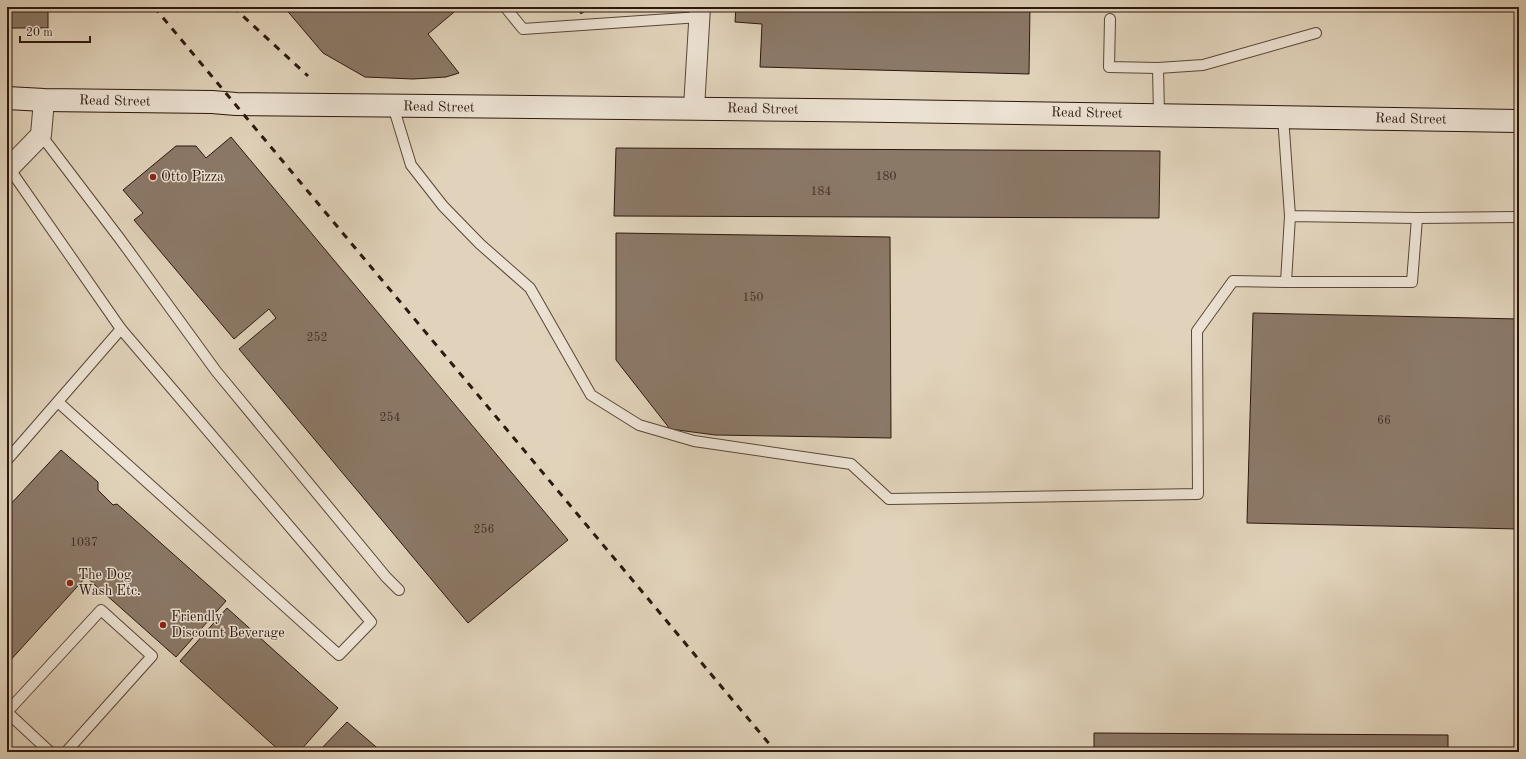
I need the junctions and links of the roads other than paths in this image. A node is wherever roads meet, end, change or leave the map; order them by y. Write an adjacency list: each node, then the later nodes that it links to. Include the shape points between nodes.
1 (505, 7): 2 (lane, via 522,29)
2 (700, 12): 9 (street)
3 (1110, 19): 5 (lane, via 1109,67)
4 (1316, 33): 5 (lane, via 1203,66)
5 (1158, 68): 10 (lane)
6 (7, 98): 7 (street, Read Street)
7 (44, 100): 8 (street, Read Street); 13 (street)
8 (393, 106): 9 (street, Read Street); 18 (lane, via 411,165 443,206 480,244 530,288 592,395 639,425 694,441 851,464 889,499 1198,494 1197,331 1233,281)
9 (694, 108): 10 (street, Read Street)
10 (1159, 114): 11 (street, Read Street)
11 (1283, 116): 12 (street, Read Street); 15 (lane)
12 (1519, 121)
13 (42, 135): 14 (street); 22 (lane, via 216,371)
14 (8, 169): 19 (lane)
15 (1290, 216): 17 (lane); 18 (lane)
16 (1519, 217): 17 (lane)
17 (1417, 218): 18 (lane, via 1412,282)
18 (1286, 282)
19 (121, 329): 20 (lane); 20 (lane, via 370,622 340,655)
20 (58, 402): 21 (lane)
21 (7, 460)
22 (399, 590)
23 (7, 712): 24 (lane); 25 (lane, via 101,610 152,656)
24 (50, 752)
25 (66, 752)

